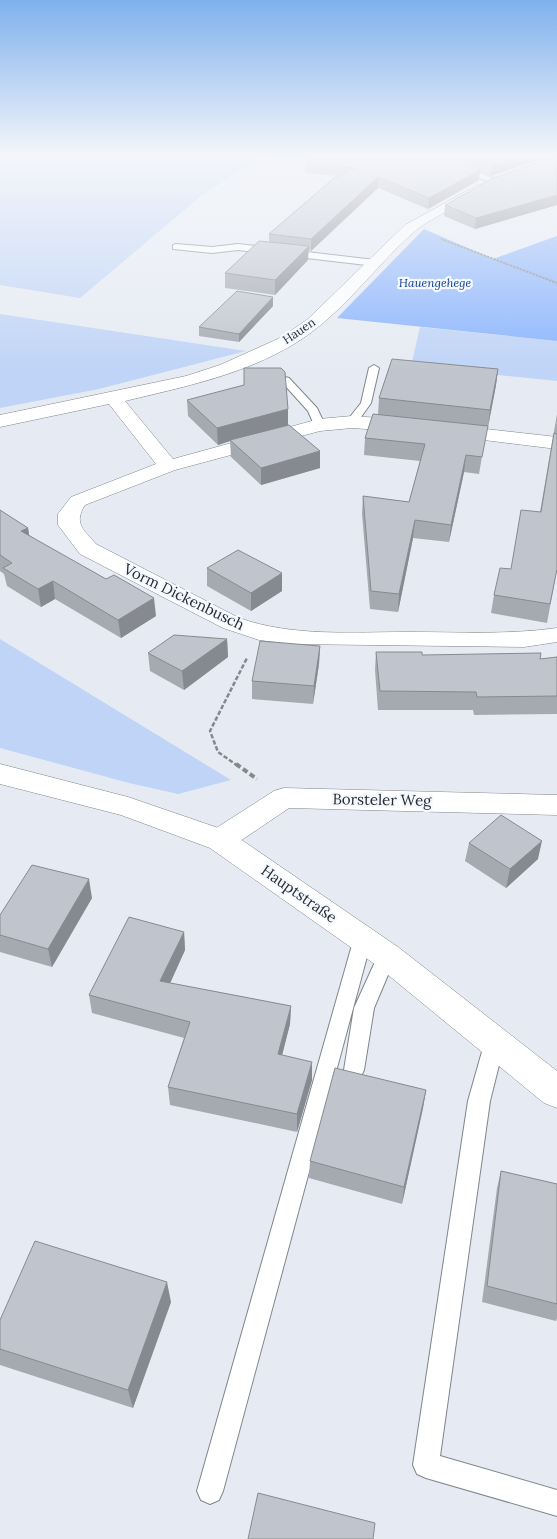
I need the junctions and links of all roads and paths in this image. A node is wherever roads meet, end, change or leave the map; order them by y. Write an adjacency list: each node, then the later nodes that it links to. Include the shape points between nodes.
1 (410, 228): 3 (street, Hauen); 4 (path)
2 (176, 247): 3 (lane, via 212,250 238,247)
3 (374, 263): 7 (street, Hauen, via 314,323 272,348 226,369)
4 (557, 283)
5 (374, 368): 9 (lane, via 366,403)
6 (284, 380): 10 (lane, via 313,410)
7 (114, 398): 8 (street, Hauen); 12 (street)
8 (0, 421)
9 (352, 422): 10 (street, Vorm Dickenbusch); 11 (street, Vorm Dickenbusch, via 379,422)
10 (319, 425): 12 (street, Vorm Dickenbusch)
11 (557, 443)
12 (168, 466): 13 (street, Vorm Dickenbusch, via 78,501 69,514 69,525 88,550 230,623)
13 (260, 633): 14 (street, Vorm Dickenbusch, via 350,640 524,640); 16 (path, via 210,731 218,752)
14 (557, 635)
15 (0, 774): 18 (street, Hauptstraße, via 128,807)
16 (284, 798): 17 (street, Borsteler Weg); 18 (street)
17 (557, 804)
18 (220, 840): 19 (street, Hauptstraße)
19 (363, 938): 20 (street, Hauptstraße); 24 (lane)
20 (387, 956): 21 (street, Hauptstraße); 22 (lane, via 364,1008)
21 (495, 1041): 23 (street, Hauptstraße); 25 (lane, via 479,1101 426,1466)
22 (354, 1070)
23 (557, 1092)
24 (210, 1491)
25 (557, 1503)

